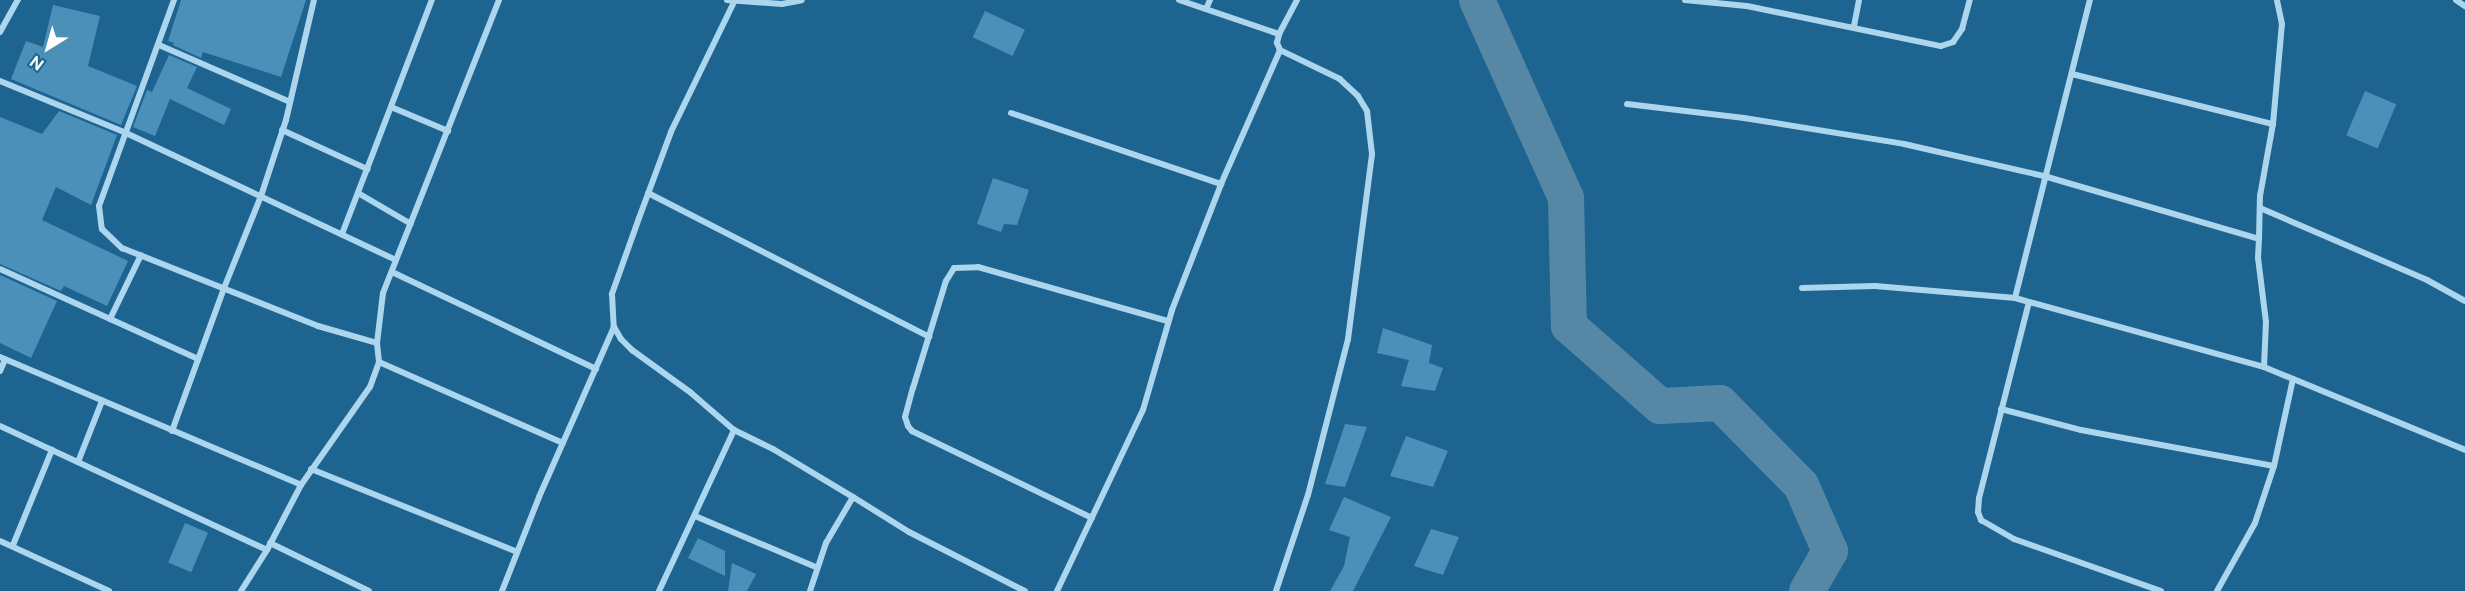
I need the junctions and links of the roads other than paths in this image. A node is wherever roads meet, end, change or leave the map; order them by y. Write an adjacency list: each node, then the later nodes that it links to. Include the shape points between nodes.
1 (18, 0): 20 (street)
2 (174, 0): 24 (street)
3 (314, 0): 28 (street)
4 (432, 0): 30 (street)
5 (499, 0): 34 (street)
6 (802, 0): 16 (street, via 782,4)
7 (1179, 0): 19 (street)
8 (1210, 0): 19 (street)
9 (1297, 0): 23 (street)
10 (1685, 0): 17 (street)
11 (1859, 0): 21 (street)
12 (1970, 0): 21 (street, via 1962,29 1953,42 1941,46)
13 (2090, 0): 26 (street)
14 (2277, 0): 32 (street, via 2282,24)
15 (2456, 0): 18 (street)
16 (730, 1): 40 (street)
17 (1748, 3): 21 (street)
18 (2465, 6)
19 (1206, 9): 23 (street)
20 (3, 21): 22 (street)
21 (1854, 26)
22 (0, 32)
23 (1279, 34): 25 (street)
24 (159, 45): 28 (street); 35 (street)
25 (1280, 50): 38 (street); 95 (street, via 1340,79 1358,96 1367,111 1372,154 1348,339 1308,495)
26 (2072, 74): 32 (street); 37 (street)
27 (0, 81): 35 (street)
28 (290, 102): 33 (street)
29 (1627, 104): 37 (street, via 1904,144)
30 (391, 107): 34 (street); 36 (street)
31 (1011, 113): 38 (street)
32 (2273, 124): 42 (street)
33 (282, 130): 36 (street); 41 (street)
34 (448, 131): 43 (street)
35 (126, 133): 41 (street); 46 (street, via 99,206 102,229 110,239)
36 (367, 169): 39 (street)
37 (2044, 176): 45 (street); 52 (street)
38 (1221, 184): 56 (street)
39 (358, 193): 43 (street); 44 (street)
40 (648, 193): 57 (street, via 612,294); 58 (street)
41 (261, 196): 44 (street); 50 (street)
42 (2260, 208): 45 (street); 53 (street, via 2427,280)
43 (411, 224): 47 (street)
44 (342, 234): 47 (street)
45 (2259, 239): 63 (street, via 2266,322)
46 (141, 255): 50 (street); 55 (street)
47 (396, 260): 49 (street)
48 (0, 269): 55 (street)
49 (392, 272): 59 (street, via 383,293); 64 (street)
50 (224, 288): 59 (street, via 318,326); 61 (street)
51 (1802, 288): 52 (street, via 1875,286)
52 (2015, 298): 54 (street)
53 (2465, 301)
54 (2029, 302): 63 (street); 68 (street)
55 (110, 319): 61 (street)
56 (1168, 321): 58 (street, via 978,267 954,268 946,281); 81 (street, via 1143,410)
57 (614, 327): 64 (street); 70 (street, via 632,350)
58 (929, 337): 81 (street, via 905,417 912,431)
59 (377, 343): 62 (street)
60 (2, 358): 65 (street); 67 (street)
61 (198, 359): 71 (street)
62 (380, 362): 72 (street); 77 (street, via 370,387)
63 (2264, 367): 66 (street)
64 (596, 369): 72 (street)
65 (0, 371)
66 (2293, 379): 74 (street); 76 (street)
67 (102, 401): 71 (street); 75 (street)
68 (2001, 409): 76 (street, via 2081,430); 96 (street, via 1979,498 1981,520 2014,539)
69 (0, 426): 73 (street)
70 (735, 430): 79 (street); 80 (street)
71 (172, 431): 78 (street)
72 (563, 443): 85 (street)
73 (52, 450): 75 (street); 83 (street)
74 (2465, 450)
75 (78, 462): 84 (street)
76 (2274, 466): 97 (street, via 2254,523)
77 (311, 469): 78 (street); 85 (street)
78 (301, 485): 84 (street)
79 (853, 498): 86 (street); 93 (street, via 909,532)
80 (695, 516): 86 (street); 91 (street)
81 (1092, 518): 94 (street)
82 (0, 541): 83 (street)
83 (13, 545): 87 (street)
84 (269, 546): 88 (street); 89 (street)
85 (518, 552): 90 (street)
86 (816, 567): 92 (street)
87 (109, 591)
88 (241, 591)
89 (369, 591)
90 (502, 591)
91 (659, 591)
92 (810, 591)
93 (1025, 591)
94 (1057, 591)
95 (1276, 591)
96 (2161, 591)
97 (2217, 591)

